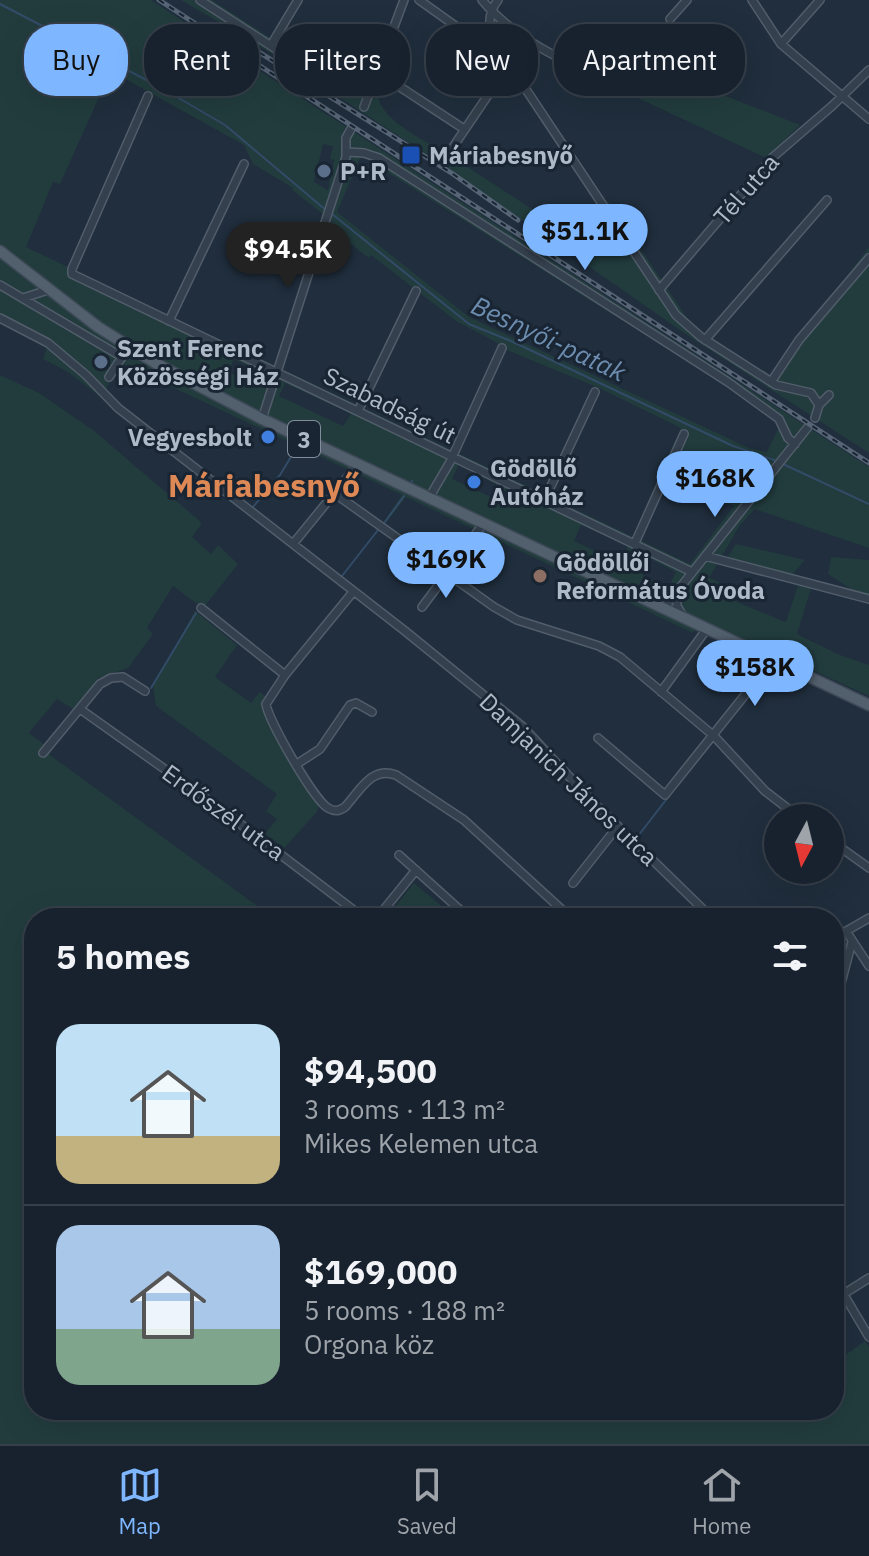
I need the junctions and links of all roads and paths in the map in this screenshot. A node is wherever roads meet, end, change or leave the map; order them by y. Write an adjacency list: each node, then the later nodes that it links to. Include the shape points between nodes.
1 (200, 0): 15 (street)
2 (298, 0): 15 (street)
3 (404, 0): 24 (street)
4 (419, 0): 12 (street)
5 (482, 0): 10 (street)
6 (498, 0): 10 (street)
7 (687, 0): 11 (street)
8 (752, 0): 14 (street)
9 (820, 0): 14 (street)
10 (491, 11): 13 (street); 17 (street, via 506,27)
11 (670, 19)
12 (453, 24)
13 (489, 24)
14 (781, 44): 23 (street)
15 (271, 45): 16 (street)
16 (275, 48)
17 (554, 54)
18 (869, 70): 23 (street, Tél utca)
19 (410, 94): 27 (street)
20 (148, 96): 40 (street, Szabadság út, via 71,273)
21 (484, 96): 27 (street)
22 (529, 96): 36 (street)
23 (841, 96): 25 (street); 36 (street, Tél utca, via 773,157)
24 (364, 107)
25 (869, 119)
26 (351, 129): 29 (street)
27 (464, 129): 28 (street)
28 (451, 150)
29 (348, 152): 43 (street); 54 (street, via 379,158 728,382 779,419)
30 (244, 164): 40 (street)
31 (827, 200): 41 (street)
32 (0, 251): 35 (main road, 3)
33 (869, 258): 45 (street, via 799,340)
34 (0, 285): 38 (street)
35 (48, 290): 38 (street); 51 (main road, 3, via 157,364)
36 (659, 290): 41 (street, via 676,315)
37 (416, 291): 49 (street)
38 (23, 298): 44 (street, via 122,357)
39 (0, 318): 62 (street, Damjanich János utca, via 48,343 118,408)
40 (169, 321): 43 (street, Szabadság út)
41 (705, 340): 45 (street)
42 (502, 348): 55 (street)
43 (277, 372): 49 (street, Szabadság út); 51 (street)
44 (109, 377)
45 (771, 382): 48 (street, via 811,393)
46 (595, 392): 59 (street)
47 (829, 395): 48 (street)
48 (819, 405): 50 (street)
49 (358, 411): 55 (street, Szabadság út)
50 (815, 418)
51 (262, 419): 56 (main road, 3)
52 (808, 427): 54 (street)
53 (684, 434): 61 (street)
54 (795, 444): 63 (street)
55 (451, 456): 58 (street); 59 (street, Szabadság út)
56 (358, 464): 57 (street); 58 (main road, 3)
57 (334, 493): 62 (street); 66 (street)
58 (429, 498): 60 (main road, 3)
59 (544, 501): 61 (street, Szabadság út)
60 (483, 524): 64 (street); 70 (main road, 3)
61 (635, 543): 65 (street, Szabadság út)
62 (293, 544): 67 (street, Damjanich János utca)
63 (705, 556): 65 (street); 69 (street)
64 (455, 562)
65 (692, 572): 68 (street)
66 (446, 575): 71 (street); 79 (street, via 517,620 609,650)
67 (353, 592): 77 (street); 88 (street, Damjanich János utca, via 523,727)
68 (676, 592): 70 (street); 73 (street); 74 (street)
69 (869, 599)
70 (647, 601): 73 (main road, 3)
71 (422, 607)
72 (201, 608): 77 (street)
73 (663, 609): 74 (main road, 3)
74 (685, 619): 75 (main road, 3)
75 (706, 630): 76 (main road, 3); 79 (street)
76 (772, 661): 80 (main road, 3); 83 (street)
77 (285, 675): 86 (street, via 266,708)
78 (145, 691): 81 (street, via 129,679 111,678)
79 (661, 692): 83 (street)
80 (869, 705)
81 (80, 709): 85 (street); 94 (street, Erdőszél utca)
82 (372, 712): 86 (street, via 350,705 320,749)
83 (714, 736): 84 (street, via 665,795); 87 (street)
84 (598, 738)
85 (43, 753)
86 (297, 764): 97 (street, via 318,800 334,811 345,807 378,773 393,773 464,820)
87 (782, 804)
88 (618, 826): 93 (street); 98 (street, Damjanich János utca)
89 (844, 850): 91 (street)
90 (399, 855): 92 (street)
91 (869, 868)
92 (416, 870): 95 (street); 96 (street)
93 (573, 883)
94 (351, 908)
95 (385, 908)
96 (458, 908)
97 (560, 908)
98 (702, 908)
99 (869, 918): 100 (street)
100 (846, 931): 101 (street)
101 (852, 942): 102 (street); 103 (street)
102 (869, 966)
103 (844, 972)
104 (869, 1278): 105 (street)
105 (844, 1294)
106 (844, 1306): 107 (street)
107 (869, 1337)

